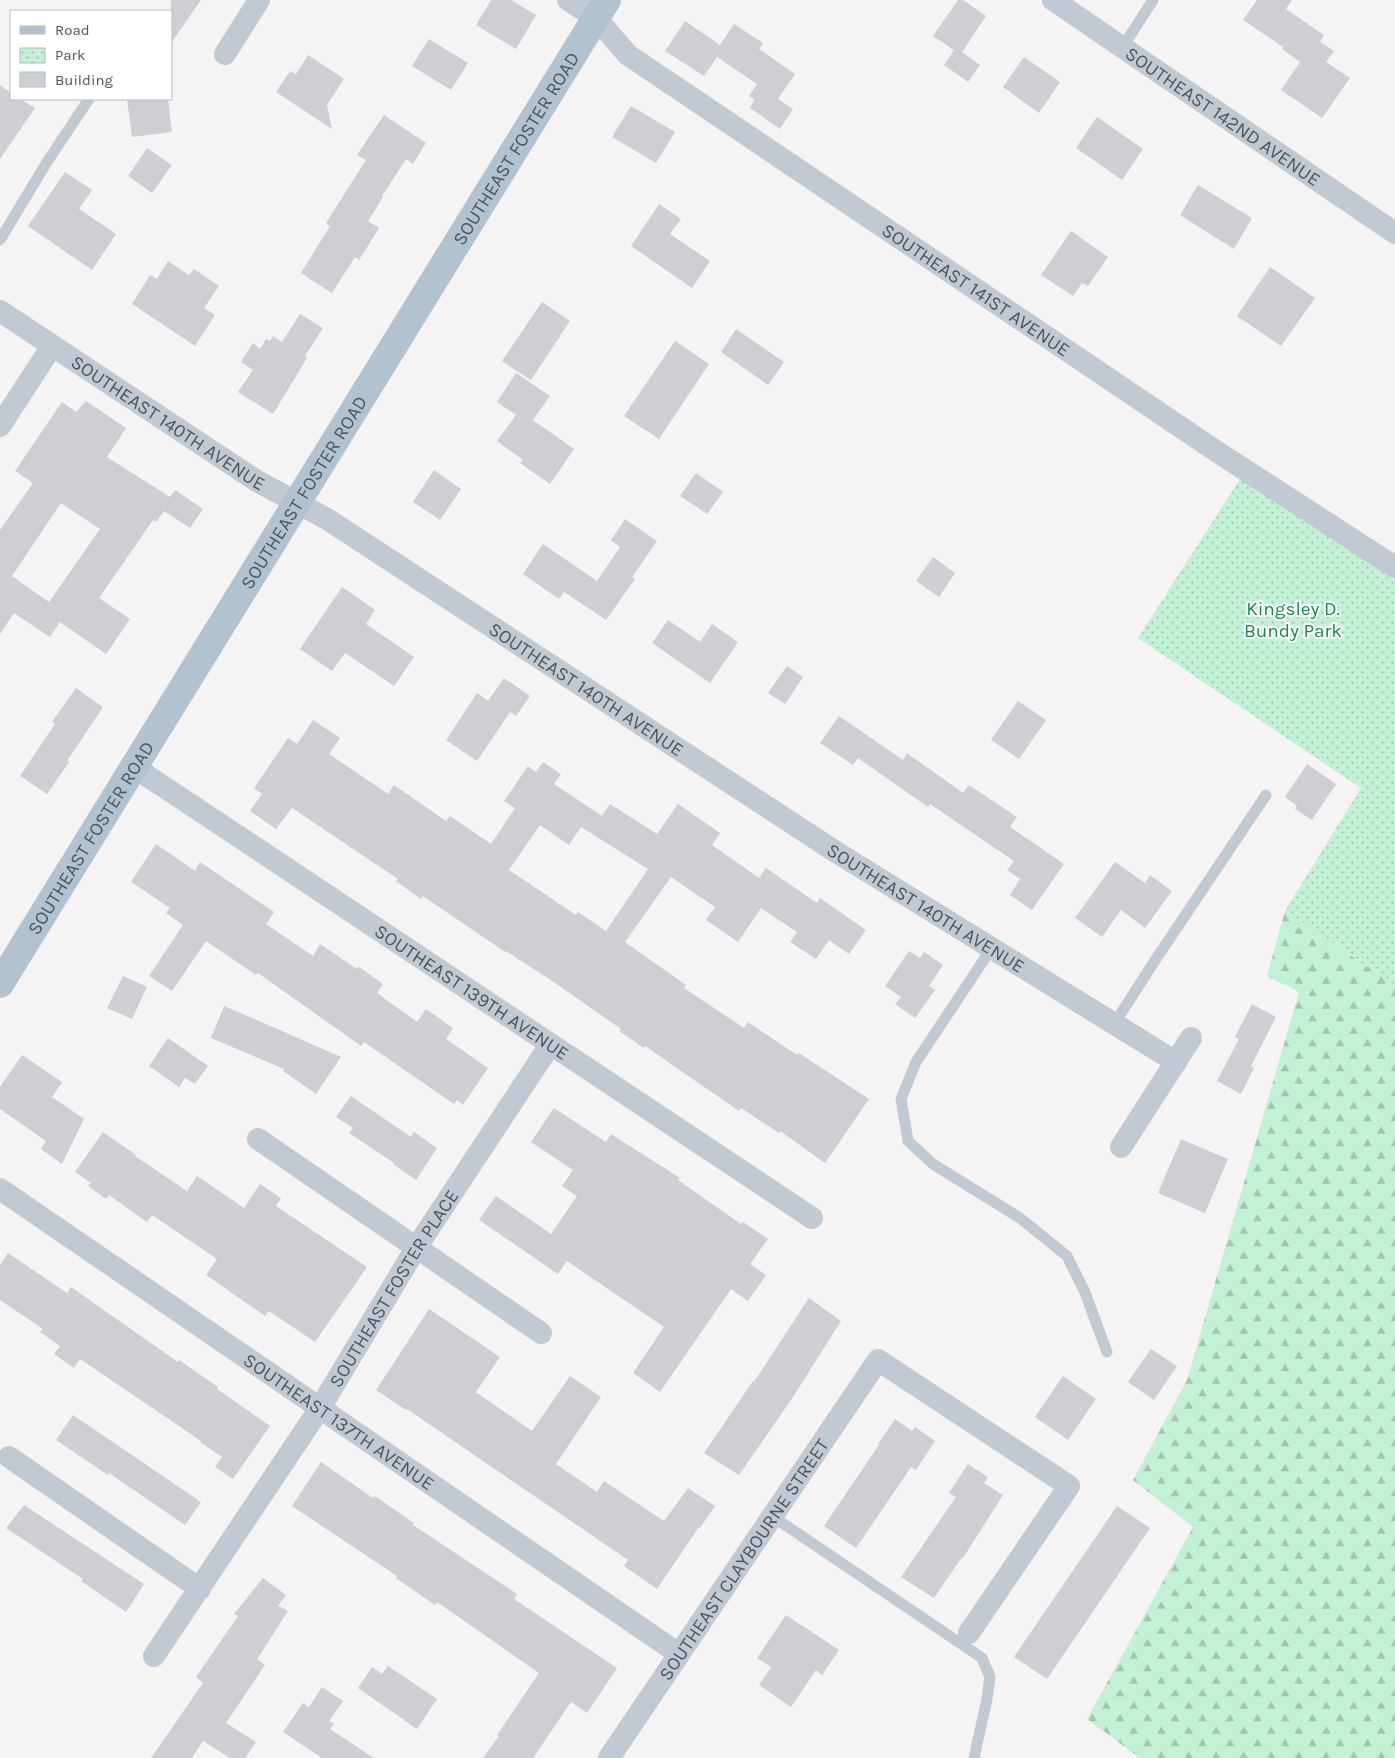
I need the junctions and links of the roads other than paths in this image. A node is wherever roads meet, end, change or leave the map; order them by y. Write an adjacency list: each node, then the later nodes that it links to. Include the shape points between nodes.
1 (259, 0): 7 (street)
2 (568, 0): 5 (street, SOUTHEAST 141ST AVENUE)
3 (1053, 0): 6 (street, SOUTHEAST 142ND AVENUE)
4 (1153, 0): 6 (lane)
5 (601, 9): 14 (main road, SOUTHEAST FOSTER ROAD); 15 (street, SOUTHEAST 141ST AVENUE, via 628,55)
6 (1122, 48): 9 (street, SOUTHEAST 142ND AVENUE)
7 (225, 54)
8 (88, 100): 10 (lane)
9 (1395, 233)
10 (0, 240)
11 (0, 312): 12 (street, SOUTHEAST 140TH AVENUE)
12 (52, 346): 13 (street); 14 (street, SOUTHEAST 140TH AVENUE, via 257,481)
13 (0, 426)
14 (296, 502): 16 (main road, SOUTHEAST FOSTER ROAD); 18 (street, SOUTHEAST 140TH AVENUE)
15 (1395, 567)
16 (134, 767): 19 (main road, SOUTHEAST FOSTER ROAD); 22 (street, SOUTHEAST 139TH AVENUE)
17 (1266, 795): 20 (lane)
18 (991, 949): 20 (street, SOUTHEAST 140TH AVENUE); 30 (lane, via 916,1062 901,1099 908,1141 933,1164 1020,1218 1067,1256 1084,1290)
19 (0, 984)
20 (1114, 1024): 23 (street, SOUTHEAST 140TH AVENUE)
21 (1191, 1038): 23 (street)
22 (550, 1045): 27 (street, SOUTHEAST 139TH AVENUE); 28 (street, SOUTHEAST FOSTER PLACE)
23 (1176, 1062): 25 (street)
24 (258, 1139): 28 (street)
25 (1121, 1147)
26 (0, 1189): 31 (street, SOUTHEAST 137TH AVENUE)
27 (812, 1218)
28 (416, 1248): 29 (street); 31 (street, SOUTHEAST FOSTER PLACE)
29 (541, 1333)
30 (1107, 1352)
31 (320, 1408): 34 (street, SOUTHEAST FOSTER PLACE); 36 (street, SOUTHEAST 137TH AVENUE)
32 (8, 1457): 34 (street)
33 (772, 1516): 35 (street, SOUTHEAST CLAYBOURNE STREET, via 878,1360 1069,1486); 36 (street, SOUTHEAST CLAYBOURNE STREET); 39 (lane, via 982,1658 990,1677)
34 (200, 1589): 37 (street, SOUTHEAST FOSTER PLACE)
35 (969, 1633)
36 (679, 1654): 38 (street, SOUTHEAST CLAYBOURNE STREET)
37 (154, 1656)
38 (609, 1758)
39 (974, 1758)

